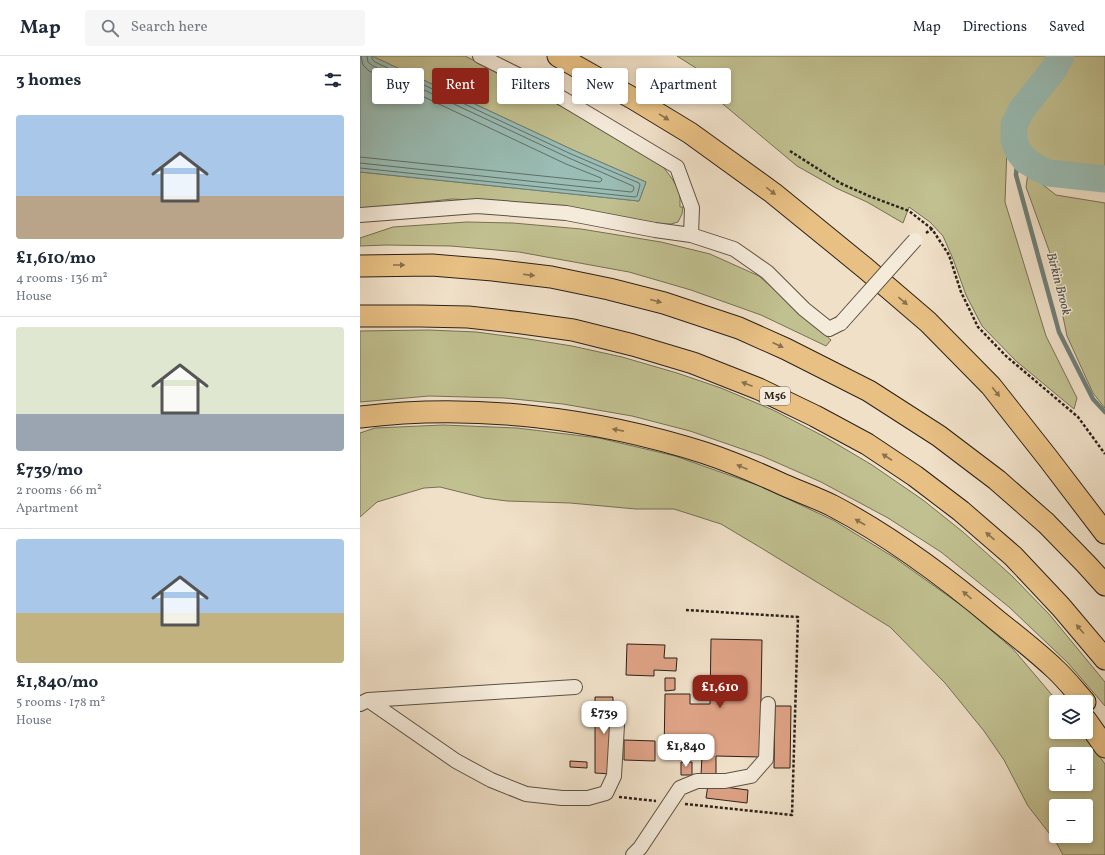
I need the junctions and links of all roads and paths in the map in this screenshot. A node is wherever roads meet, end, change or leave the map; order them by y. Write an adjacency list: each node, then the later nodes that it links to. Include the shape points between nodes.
1 (480, 56): 6 (lane, via 550,91 678,167 692,208)
2 (558, 56): 12 (highway, one-way to 12, via 690,133 773,192 928,322 991,386)
3 (790, 151): 5 (path, via 840,183 909,211)
4 (360, 215): 6 (lane, via 477,206 566,213)
5 (932, 230): 7 (path); 11 (path, via 949,255 961,292 978,328 1006,356 1078,417)
6 (691, 235): 7 (lane, bridge, via 734,249 762,268 804,309 829,329 841,322)
7 (915, 240)
8 (360, 266): 13 (highway, one-way to 13, via 432,266 551,277 609,288 739,328 870,391 939,436 997,480 1046,523)
9 (360, 316): 16 (highway, M56, one-way to 9, via 1013,556 961,511 867,444 759,388 693,363 572,330 468,317)
10 (360, 417): 15 (highway, one-way to 10, via 962,590 863,523 831,505 706,454 622,430 535,417 440,412)
11 (1105, 454)
12 (1105, 533)
13 (1105, 585)
14 (686, 610): 28 (path, via 798,617 792,815)
15 (997, 620): 18 (highway); 19 (highway, via 1056,670)
16 (1105, 659)
17 (575, 686): 20 (lane)
18 (1065, 695)
19 (1079, 695)
20 (364, 702): 27 (lane, via 456,761 491,780 526,794 562,798 588,798)
21 (768, 704): 28 (lane, via 766,759 751,776 725,781 697,781 680,788)
22 (1093, 711): 24 (highway)
23 (617, 726): 27 (lane, via 614,776 606,793)
24 (1105, 726)
25 (1093, 730): 26 (highway)
26 (1105, 747)
27 (600, 795): 28 (path)
28 (671, 803): 29 (lane)
29 (633, 855)

